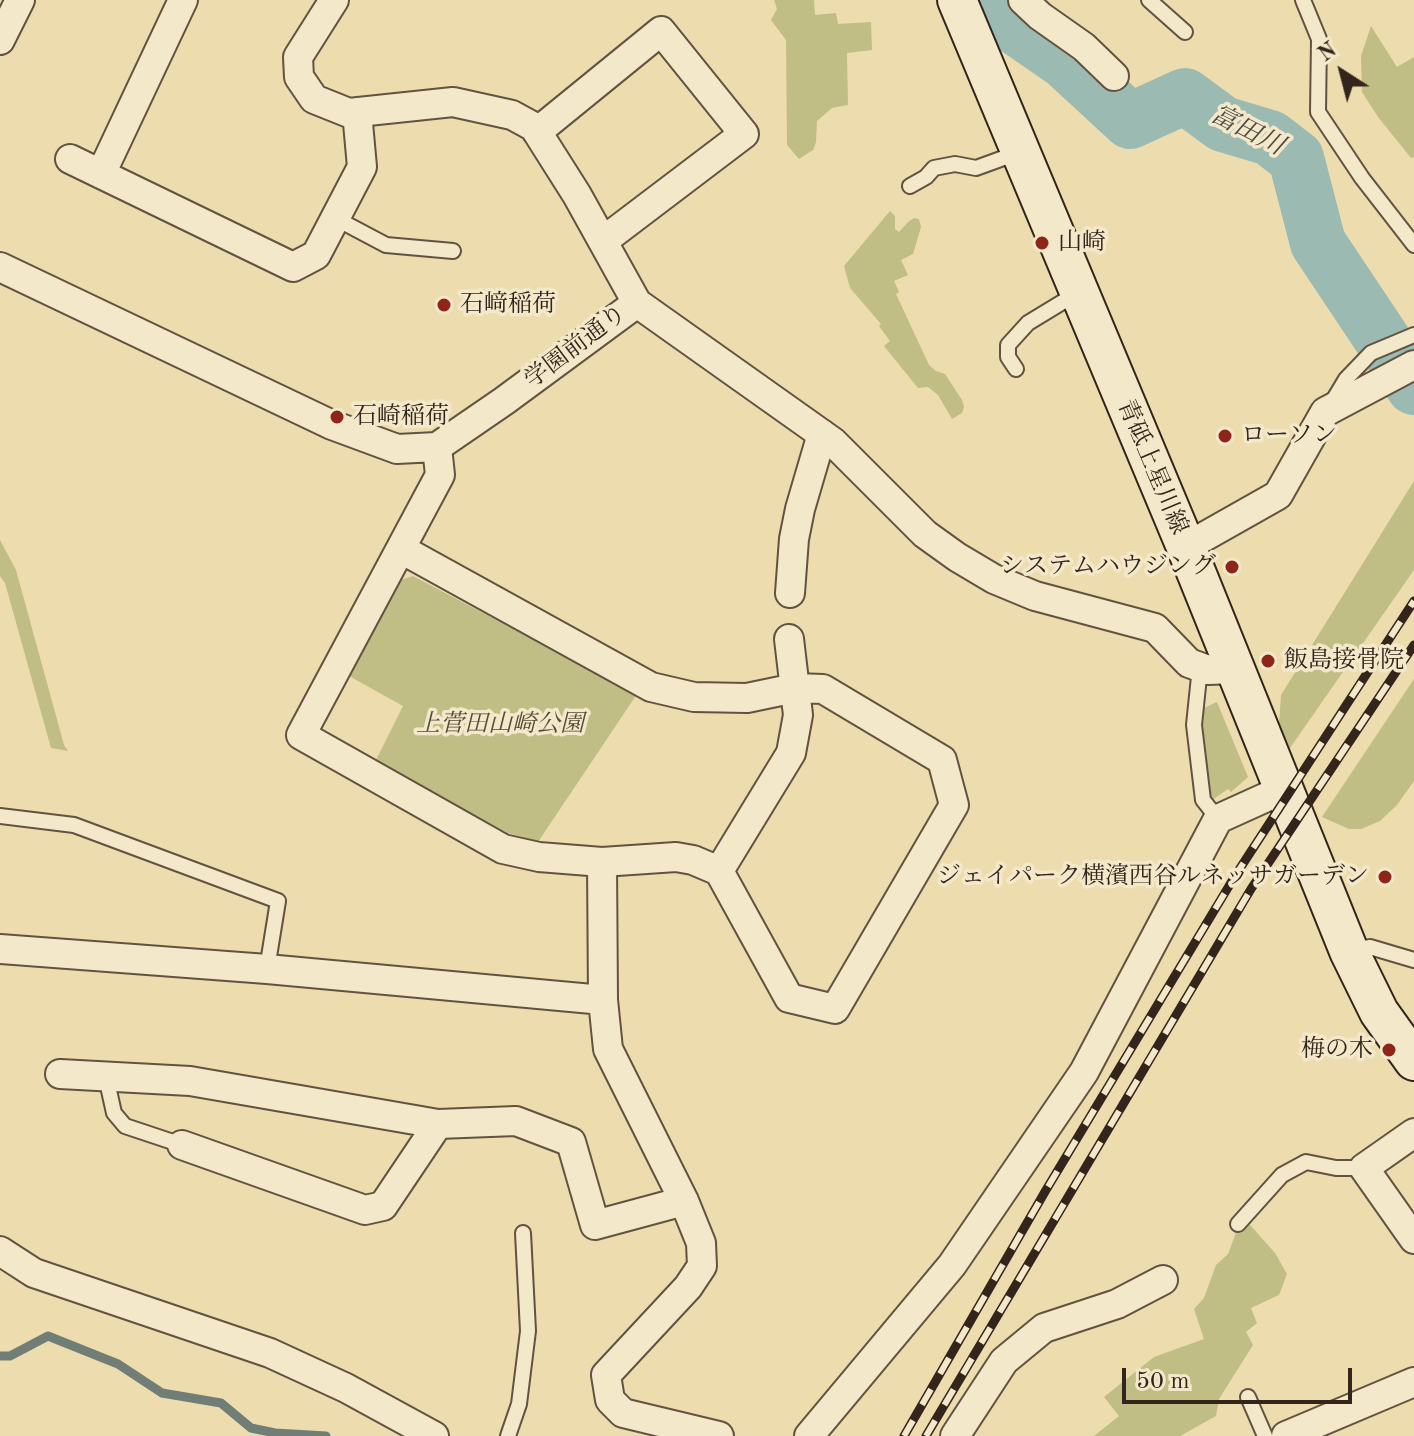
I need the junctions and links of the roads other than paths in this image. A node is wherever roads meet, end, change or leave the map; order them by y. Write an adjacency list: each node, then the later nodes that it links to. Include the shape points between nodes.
1 (20, 0): 9 (street)
2 (183, 0): 15 (street)
3 (334, 0): 11 (street, via 298,57 299,77 314,99)
4 (957, 0): 13 (main road, 青砥上星川線)
5 (1023, 0): 10 (street)
6 (1149, 0): 8 (lane)
7 (1303, 0): 19 (lane, via 1319,39 1318,112)
8 (1185, 32)
9 (0, 40)
10 (1114, 76)
11 (357, 112): 12 (street, via 453,102 512,115); 17 (street, via 362,167)
12 (537, 132): 18 (street); 18 (street, via 661,31 744,134)
13 (1021, 151): 16 (lane, via 976,168 934,168); 22 (main road, 青砥上星川線)
14 (70, 159): 15 (street)
15 (101, 174): 17 (street, via 293,267 316,255)
16 (910, 186)
17 (335, 218): 20 (lane, via 386,245)
18 (603, 241): 23 (street)
19 (1414, 245)
20 (453, 251)
21 (0, 267): 29 (street, via 332,425 397,449)
22 (1079, 292): 26 (lane, via 1028,323 1008,345); 30 (main road, 青砥上星川線)
23 (637, 303): 28 (street, 学園前通り); 29 (street, 学園前通り)
24 (1408, 337): 27 (lane, via 1371,353)
25 (1414, 365): 27 (street)
26 (1016, 369)
27 (1325, 412): 30 (street, via 1278,495)
28 (822, 434): 32 (street, via 800,509); 34 (street, 学園前通り, via 925,534 994,579 1035,596 1155,628 1189,663)
29 (437, 447): 31 (street, via 440,475)
30 (1186, 547): 34 (main road, 青砥上星川線)
31 (401, 549): 35 (street, via 651,687 694,697 747,698); 39 (street, via 301,735 503,849)
32 (790, 593)
33 (789, 639): 35 (street)
34 (1217, 668): 36 (main road, 青砥上星川線); 38 (lane, via 1194,725 1203,800)
35 (795, 688): 40 (street, via 798,715 791,753); 40 (street, via 823,689 942,760 954,805 835,1009 789,998)
36 (1282, 790): 38 (street); 42 (main road, 青砥上星川線)
37 (0, 816): 44 (lane, via 74,825 278,901)
38 (1218, 819): 64 (street, via 1084,1072 952,1265)
39 (602, 862): 40 (street, via 676,857); 45 (street)
40 (719, 871)
41 (0, 949): 44 (street)
42 (1349, 951): 43 (lane, via 1370,947); 46 (main road, 青砥上星川線, via 1379,1012)
43 (1414, 960)
44 (267, 969): 45 (street)
45 (603, 1000): 53 (street, via 608,1049)
46 (1414, 1061)
47 (60, 1074): 48 (street)
48 (106, 1077): 49 (street, via 190,1081); 51 (lane, via 114,1113 125,1126)
49 (438, 1124): 51 (street, via 380,1214); 53 (street, via 516,1121 571,1142 595,1225)
50 (1414, 1133): 52 (street)
51 (182, 1145)
52 (1364, 1168): 54 (lane, via 1306,1162 1282,1175); 56 (street)
53 (684, 1201): 63 (street, via 701,1243 702,1266 606,1375 607,1386 610,1400 623,1413)
54 (1238, 1224)
55 (523, 1233): 62 (lane, via 528,1331 519,1404)
56 (1414, 1239)
57 (0, 1251): 61 (street, via 34,1273 270,1353)
58 (1163, 1280): 65 (street, via 1117,1304 1044,1328 1004,1361)
59 (1414, 1382): 67 (street)
60 (1248, 1397): 66 (lane)
61 (434, 1436)
62 (508, 1436)
63 (719, 1436)
64 (809, 1436)
65 (955, 1436)
66 (1265, 1436)
67 (1286, 1436)

